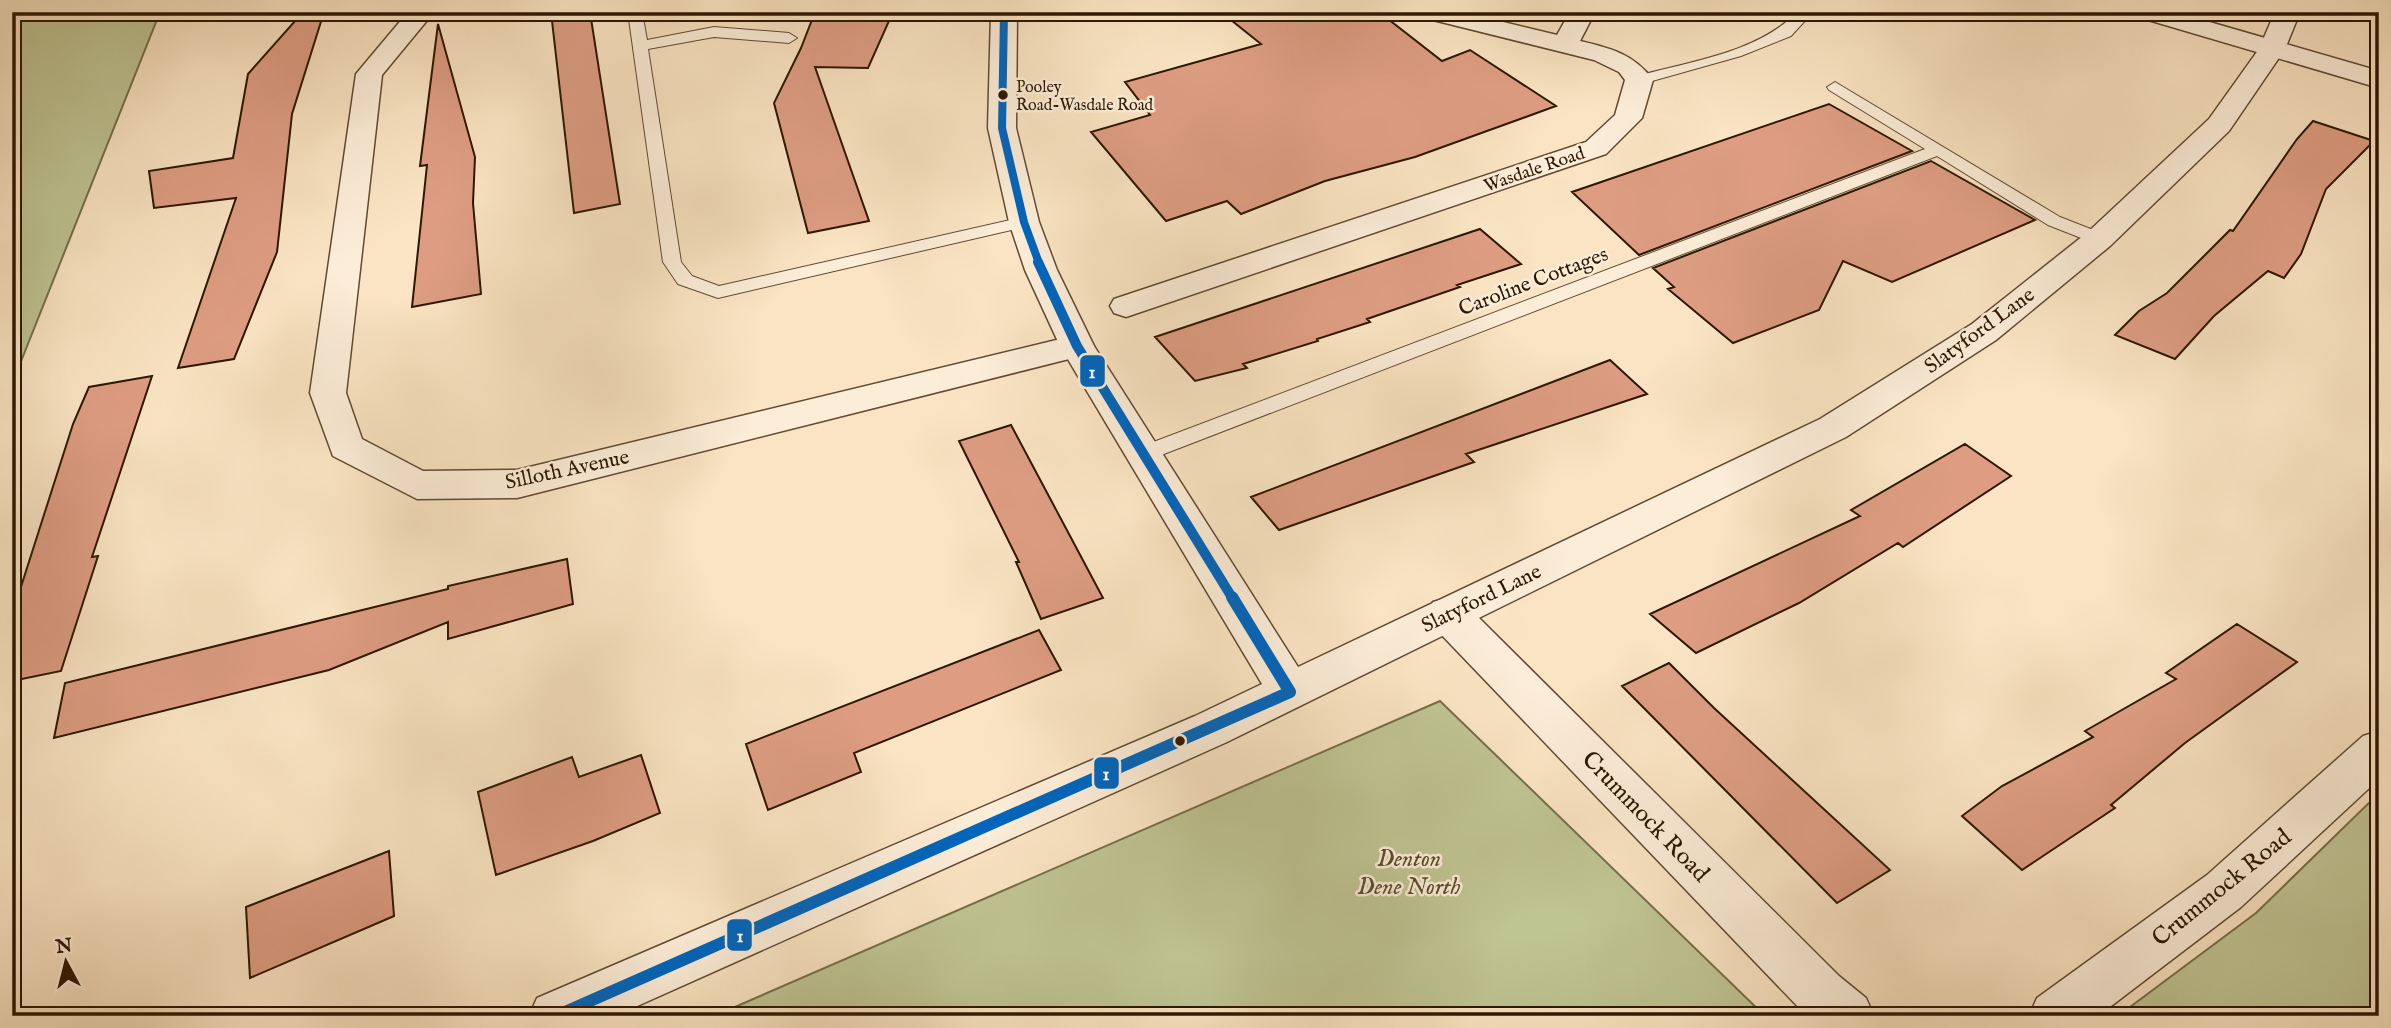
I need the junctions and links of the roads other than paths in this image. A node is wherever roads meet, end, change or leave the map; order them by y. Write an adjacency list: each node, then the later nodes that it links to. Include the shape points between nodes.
1 (422, 12): 20 (street, Silloth Avenue, via 369,74 328,393 346,447 417,485 517,484)
2 (635, 12): 11 (lane)
3 (1004, 12): 17 (street, via 1002,128)
4 (1430, 12): 10 (street)
5 (1583, 12): 10 (street)
6 (1806, 12): 13 (lane, via 1786,33 1735,53)
7 (2147, 12): 12 (street)
8 (2287, 12): 12 (street, Slatyford Lane)
9 (789, 38): 11 (lane, via 714,32)
10 (1565, 45): 13 (street, via 1603,54 1628,66)
11 (640, 46): 17 (lane, via 671,262 685,280 718,292)
12 (2272, 49): 14 (street); 18 (street, Slatyford Lane, via 2219,125)
13 (1639, 80): 19 (street, Wasdale Road, via 1628,118 1596,148)
14 (2379, 80)
15 (1835, 87): 16 (lane)
16 (1938, 150): 18 (lane, via 2054,221); 21 (lane, Caroline Cottages)
17 (1024, 222): 20 (street)
18 (2099, 239): 22 (street, Slatyford Lane, via 1984,332 1833,428)
19 (1126, 306)
20 (1077, 346): 21 (street)
21 (1143, 454): 23 (street)
22 (1448, 614): 23 (street, Slatyford Lane); 26 (street, Crummock Road, via 1821,994)
23 (1290, 692): 25 (street, Slatyford Lane)
24 (2379, 750): 27 (street, Crummock Road, via 2224,891)
25 (555, 1016)
26 (1848, 1016)
27 (2055, 1016)

